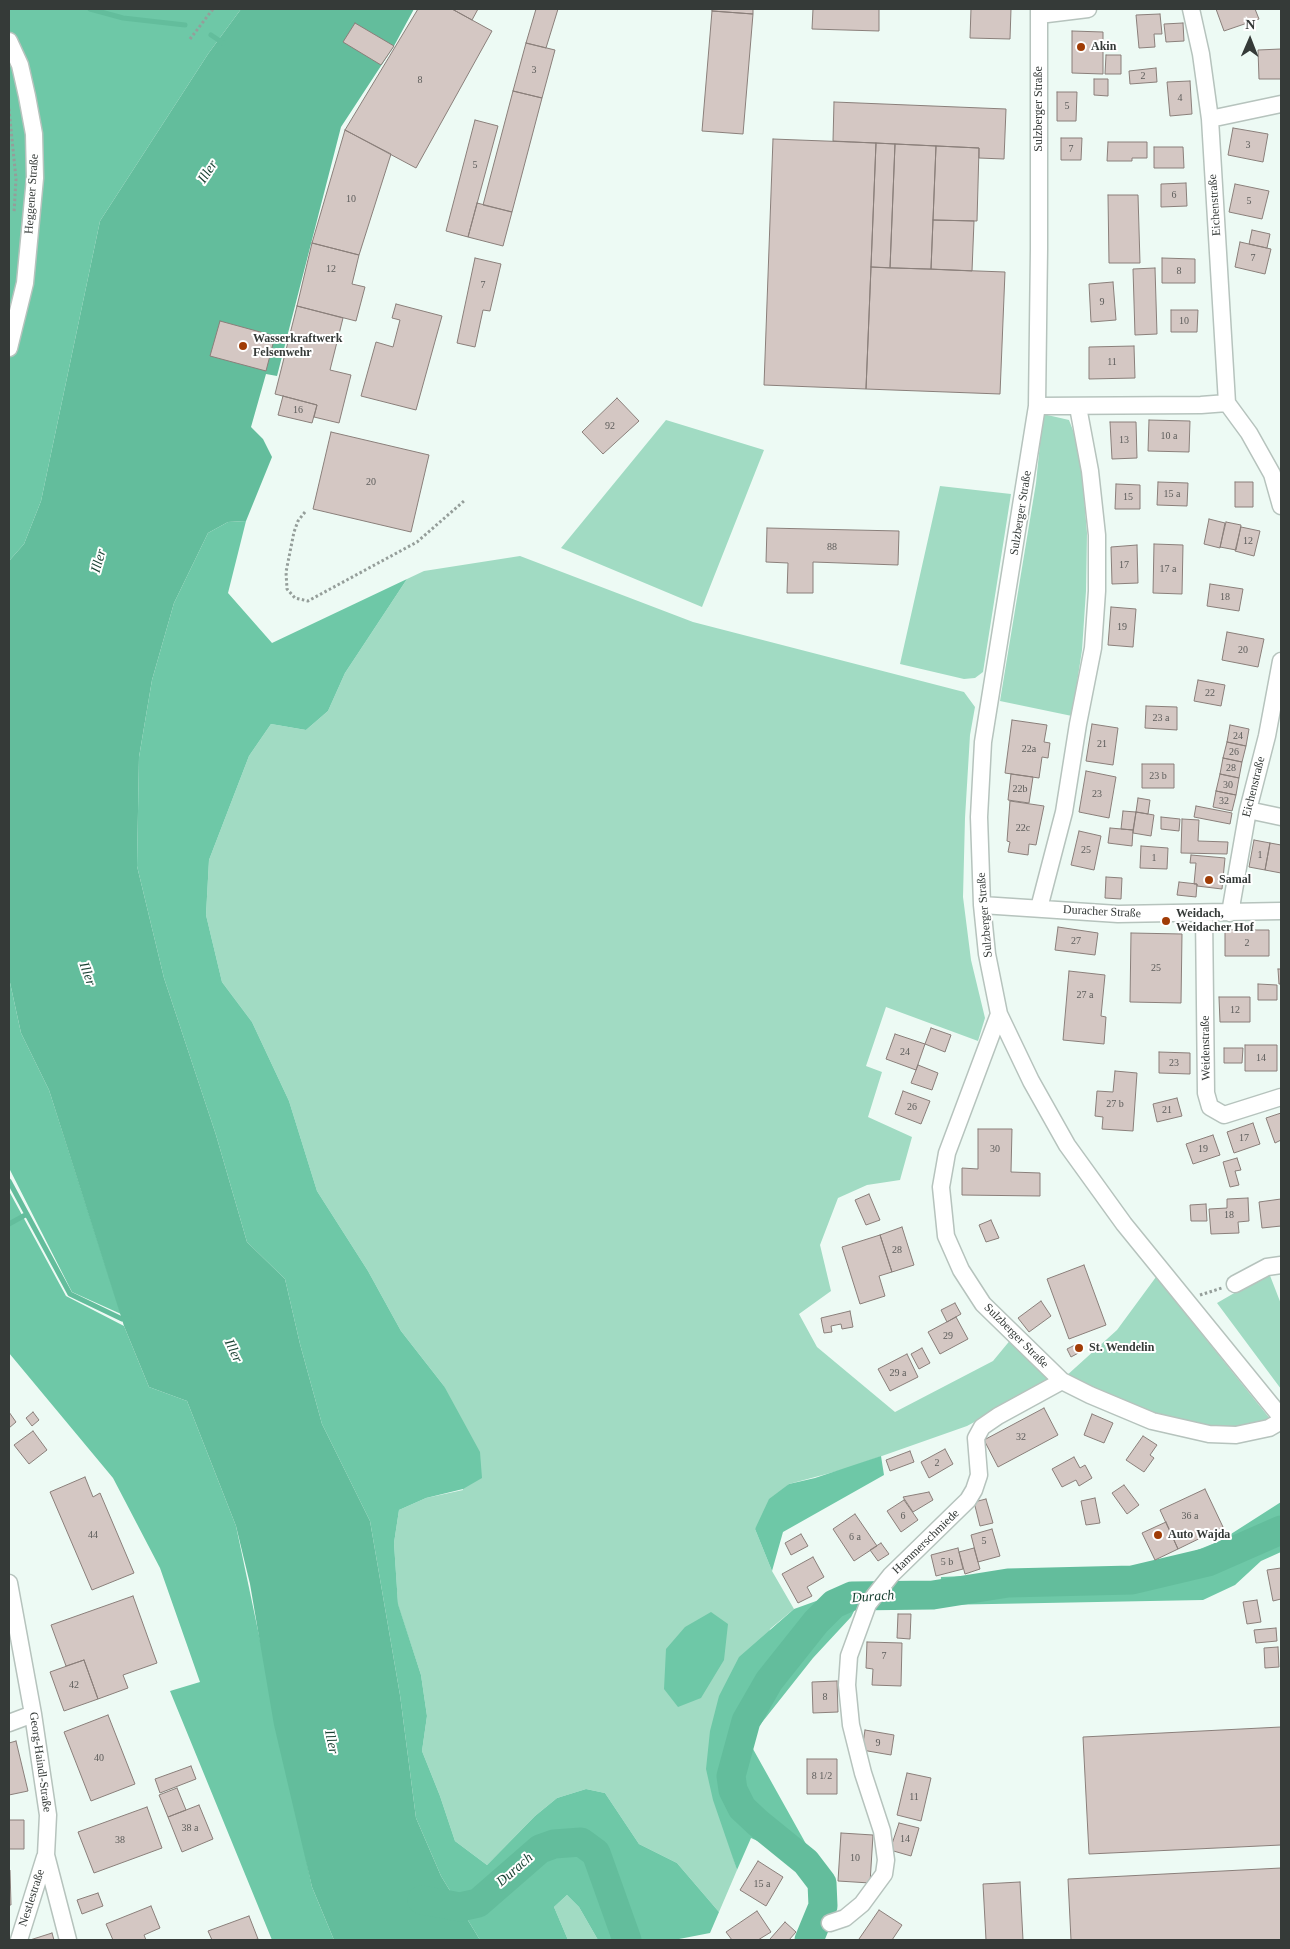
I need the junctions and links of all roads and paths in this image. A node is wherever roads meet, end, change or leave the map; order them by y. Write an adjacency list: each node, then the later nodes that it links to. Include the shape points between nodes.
1 (213, 9): 5 (path)
2 (1088, 9): 4 (street)
3 (1192, 9): 9 (street, Eichenstraße)
4 (1039, 12): 13 (street, Sulzberger Straße)
5 (190, 39)
6 (9, 42): 11 (street, Heggener Straße, via 20,65 27,96 34,134 35,178 24,283)
7 (1281, 104): 9 (street)
8 (9, 109): 10 (path, via 16,179)
9 (1210, 119): 12 (street, Eichenstraße)
10 (14, 216)
11 (9, 348)
12 (1227, 403): 14 (street); 16 (street, via 1249,432 1272,474)
13 (1037, 406): 14 (street); 22 (street, Sulzberger Straße, via 983,742 979,817)
14 (1078, 406): 23 (street, via 1097,535 1093,648 1064,812)
15 (464, 501): 17 (path, via 417,542 308,601 295,598 287,589 286,572 294,532)
16 (1281, 506)
17 (305, 512)
18 (1281, 661): 19 (street, Eichenstraße)
19 (1274, 738): 20 (street, Eichenstraße)
20 (1248, 810): 21 (street); 25 (street, Eichenstraße)
21 (1281, 817)
22 (982, 905): 23 (street, Duracher Straße); 27 (street, Sulzberger Straße, via 987,954)
23 (1039, 908): 26 (street, Duracher Straße, via 1118,914)
24 (1281, 911): 25 (street, Duracher Straße)
25 (1230, 912): 26 (street, Duracher Straße)
26 (1204, 914): 28 (street, Weidenstraße, via 1206,1093 1210,1107 1224,1114)
27 (999, 1014): 31 (street, Sulzberger Straße, via 1067,1145 1124,1224); 32 (street, Sulzberger Straße, via 947,1154 941,1187 946,1236 961,1270 983,1304)
28 (1281, 1097)
29 (1281, 1265): 30 (street, via 1267,1268)
30 (1235, 1284): 31 (path)
31 (1198, 1300): 33 (street, Sulzberger Straße)
32 (1062, 1381): 34 (street, Sulzberger Straße, via 1152,1421 1208,1434 1236,1435 1269,1428); 39 (street, Hammerschmiede, via 982,1427 976,1438 979,1475 971,1495 891,1576 868,1604 849,1656 847,1685 851,1725 882,1831 886,1860 884,1874 862,1904 845,1918)
33 (1281, 1417)
34 (1281, 1421)
35 (9, 1583): 36 (street, Georg-Haindl-Straße)
36 (33, 1714): 37 (street); 38 (street, Georg-Haindl-Straße, via 48,1815)
37 (9, 1723)
38 (46, 1855): 40 (street, Nestlestraße); 41 (street, Georg-Haindl-Straße)
39 (830, 1923)
40 (18, 1940)
41 (68, 1940)

